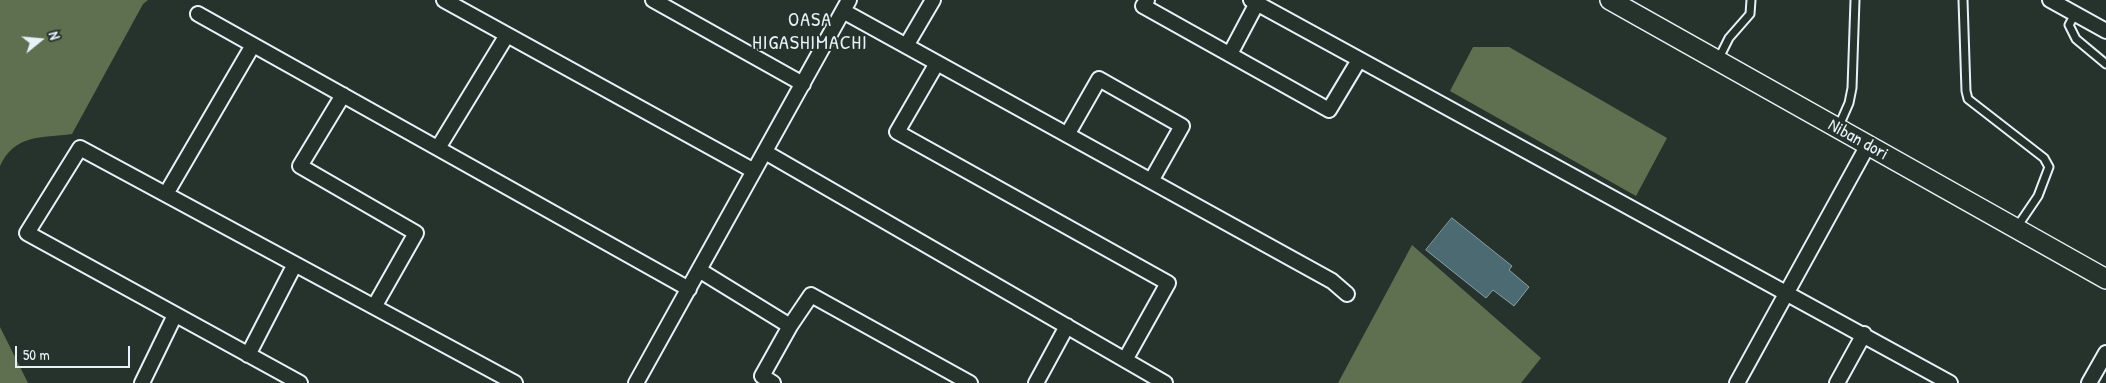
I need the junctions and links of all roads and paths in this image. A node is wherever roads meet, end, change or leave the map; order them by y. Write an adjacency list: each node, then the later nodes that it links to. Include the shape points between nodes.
1 (653, 0): 23 (street)
2 (933, 0): 17 (street)
3 (1147, 0): 18 (street, via 1144,6)
4 (1610, 0): 20 (main road, Niban dori)
5 (1751, 0): 20 (lane, via 1750,14 1729,38)
6 (1854, 0): 25 (lane, via 1852,88)
7 (1963, 0): 33 (lane, via 1968,99 2044,158 2049,166 2038,196)
8 (2050, 0): 13 (street)
9 (446, 1): 15 (street)
10 (1254, 2): 18 (street); 19 (street)
11 (846, 6): 17 (street); 23 (street)
12 (198, 14): 16 (street)
13 (2075, 14): 14 (street); 22 (lane, via 2069,25 2076,39)
14 (2106, 31)
15 (507, 35): 28 (street); 30 (street)
16 (253, 45): 24 (street); 32 (street)
17 (906, 46): 21 (street)
18 (1230, 54): 19 (street, via 1329,110)
19 (1359, 60): 38 (street)
20 (1717, 60): 25 (main road, Niban dori)
21 (937, 63): 26 (street); 47 (street, via 896,132 1168,283)
22 (2106, 64)
23 (803, 84): 29 (street)
24 (343, 95): 28 (street); 40 (street, via 300,166 416,233)
25 (1838, 128): 27 (main road, Niban dori)
26 (1067, 135): 31 (street); 31 (street, via 1099,79 1182,126)
27 (1868, 145): 33 (main road, Niban dori); 38 (street)
28 (438, 148): 37 (street)
29 (765, 152): 30 (street); 43 (street)
30 (754, 171): 35 (street)
31 (1151, 181): 39 (street, via 1332,281)
32 (166, 194): 34 (street); 41 (street, via 80,148 26,234)
33 (2016, 228): 36 (main road, Niban dori)
34 (295, 264): 40 (street); 46 (street)
35 (699, 270): 37 (street); 42 (street)
36 (2106, 279)
37 (689, 289): 52 (street)
38 (1786, 292): 44 (street); 57 (street)
39 (1347, 294)
40 (374, 307): 51 (street)
41 (175, 315): 46 (street); 49 (street)
42 (790, 326): 53 (street, via 762,376); 54 (street, via 811,296)
43 (1067, 326): 47 (street); 55 (street)
44 (1864, 334): 48 (street); 58 (street)
45 (2106, 353): 59 (street)
46 (248, 354): 50 (street)
47 (1125, 360): 56 (street)
48 (1943, 381)
49 (142, 383)
50 (300, 383)
51 (515, 383)
52 (636, 383)
53 (773, 383)
54 (970, 383)
55 (1036, 383)
56 (1165, 383)
57 (1738, 383)
58 (1837, 383)
59 (2089, 383)

